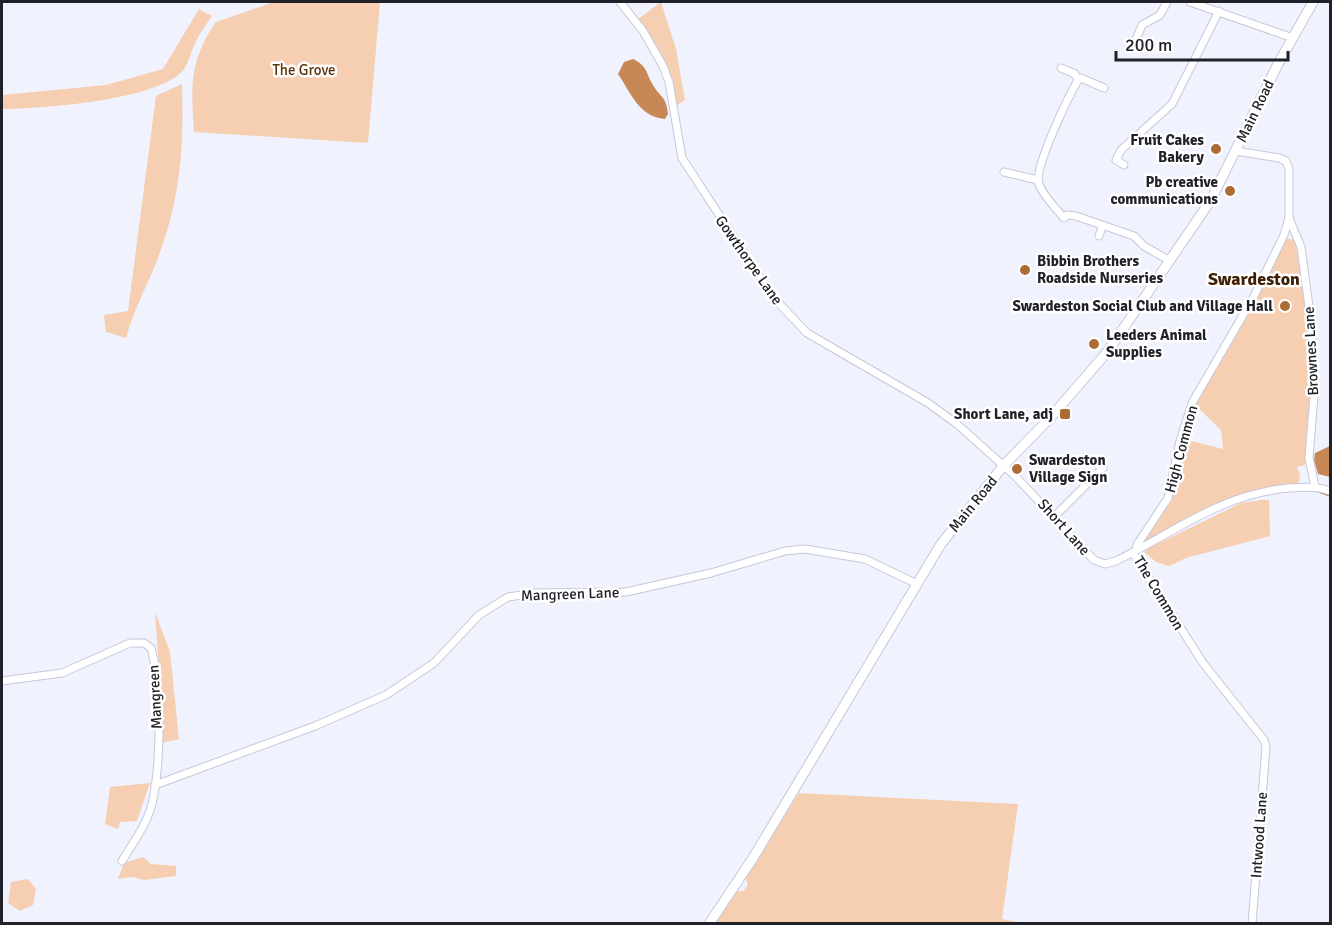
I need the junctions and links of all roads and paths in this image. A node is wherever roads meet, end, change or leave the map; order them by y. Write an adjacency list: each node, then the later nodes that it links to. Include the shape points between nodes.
1 (620, 2): 19 (street, Gowthorpe Lane, via 663,66 682,158 772,296 807,333 943,412)
2 (1167, 2): 7 (street, via 1160,15 1142,25)
3 (1190, 2): 5 (street)
4 (1313, 2): 6 (main road, Main Road)
5 (1219, 11): 6 (street); 12 (street, via 1172,104 1113,158)
6 (1293, 38): 11 (main road, Main Road)
7 (1135, 42)
8 (1061, 68): 9 (street, via 1076,74)
9 (1078, 80): 10 (street); 14 (street, via 1056,121)
10 (1104, 88)
11 (1236, 151): 15 (street, Brownes Lane, via 1286,161); 18 (main road, Main Road, via 1211,200)
12 (1124, 165)
13 (1004, 172): 14 (street)
14 (1038, 180): 16 (street, via 1064,218 1076,216)
15 (1289, 218): 21 (street, Brownes Lane, via 1301,247 1312,328 1314,396 1309,458); 24 (street, High Common, via 1253,298 1192,403 1168,498)
16 (1102, 226): 17 (street); 18 (street, via 1134,236)
17 (1099, 236)
18 (1170, 261): 19 (main road, Main Road, via 1099,362)
19 (1004, 465): 23 (street, Short Lane); 25 (main road, Main Road, via 940,544)
20 (1103, 467): 23 (street)
21 (1315, 487): 22 (street, The Common); 24 (street, The Common, via 1279,489 1228,501)
22 (1330, 491)
23 (1055, 516): 24 (street, Short Lane, via 1098,562 1110,564)
24 (1135, 552): 27 (street, The Common, via 1203,663)
25 (917, 584): 28 (street, Mangreen Lane, via 865,559 805,549 626,592 508,597 479,615 434,663 386,695 315,726); 30 (main road, Main Road, via 753,858)
26 (2, 681): 28 (street, Mangreen, via 62,673 130,643 149,645 158,702)
27 (1266, 747): 31 (street, Intwood Lane)
28 (155, 785): 29 (street, Mangreen, via 141,831)
29 (122, 861)
30 (709, 924)
31 (1252, 924)

